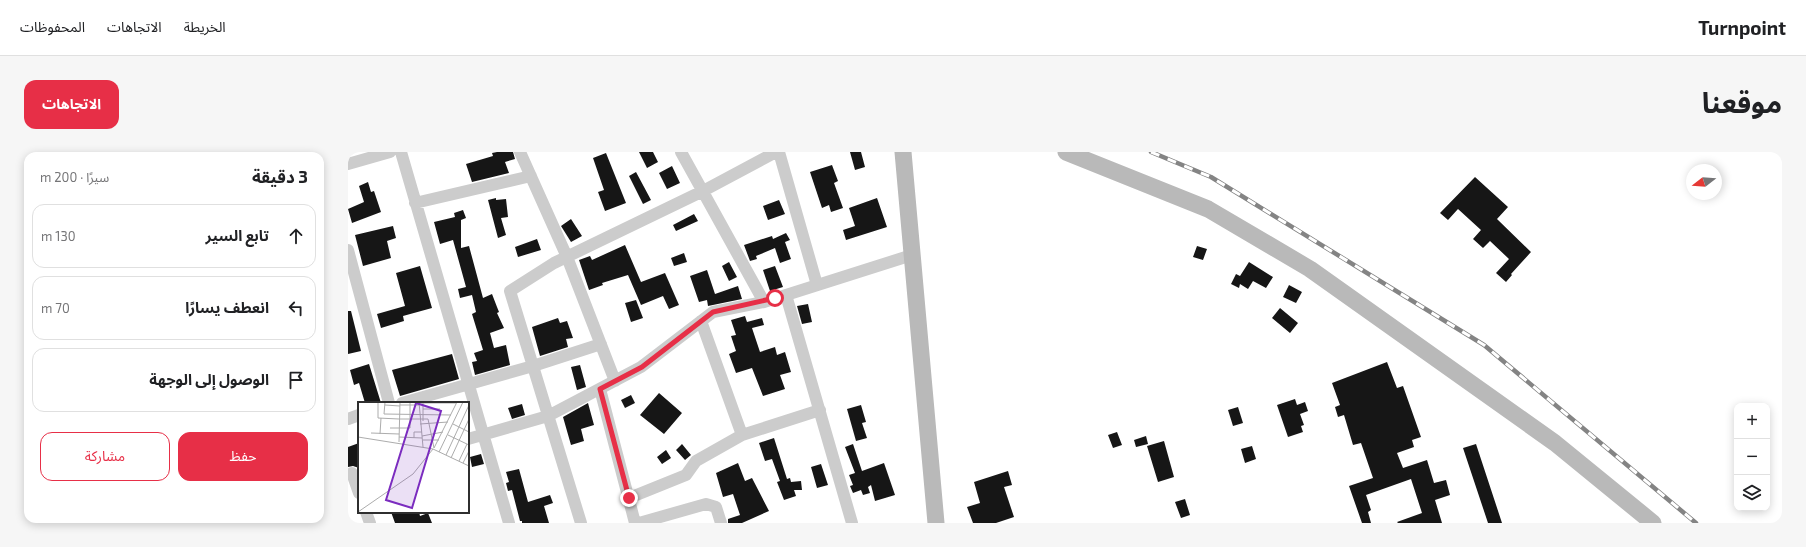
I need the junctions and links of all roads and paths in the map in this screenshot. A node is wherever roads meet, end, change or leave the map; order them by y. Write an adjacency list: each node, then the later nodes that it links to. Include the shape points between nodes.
1 (390, 152): 9 (street)
2 (401, 152): 12 (street)
3 (520, 152): 10 (street)
4 (681, 152): 11 (street)
5 (776, 152): 11 (street)
6 (779, 152): 16 (street)
7 (903, 152): 14 (main road)
8 (1066, 152): 46 (main road, via 1208,210 1310,269 1554,443)
9 (348, 164)
10 (531, 176): 12 (street); 15 (street)
11 (703, 191): 15 (street); 18 (street)
12 (416, 203): 23 (street)
13 (348, 250): 25 (street)
14 (912, 255): 16 (street); 45 (main road)
15 (567, 257): 20 (street); 21 (street, via 510,291)
16 (817, 285): 17 (street)
17 (786, 295): 18 (street); 27 (street)
18 (764, 302): 19 (street, via 713,312)
19 (701, 321): 22 (street, via 642,367); 32 (street)
20 (601, 344): 21 (street); 22 (street)
21 (533, 366): 23 (street); 29 (street)
22 (615, 381): 24 (street)
23 (469, 383): 26 (street); 31 (street)
24 (600, 389): 29 (street); 36 (street)
25 (389, 402)
26 (405, 402)
27 (820, 410): 32 (street); 44 (street)
28 (358, 415): 30 (street)
29 (548, 416): 31 (street); 40 (street)
30 (348, 419)
31 (484, 434): 33 (street); 39 (street)
32 (742, 435): 36 (street, via 696,461 686,475)
33 (469, 439)
34 (353, 472): 35 (street)
35 (358, 490)
36 (629, 498): 41 (street)
37 (366, 513): 38 (street)
38 (370, 523)
39 (509, 523)
40 (581, 523)
41 (635, 523)
42 (638, 523): 43 (street, via 706,504 716,507)
43 (721, 523)
44 (852, 523)
45 (936, 523)
46 (1653, 523)

